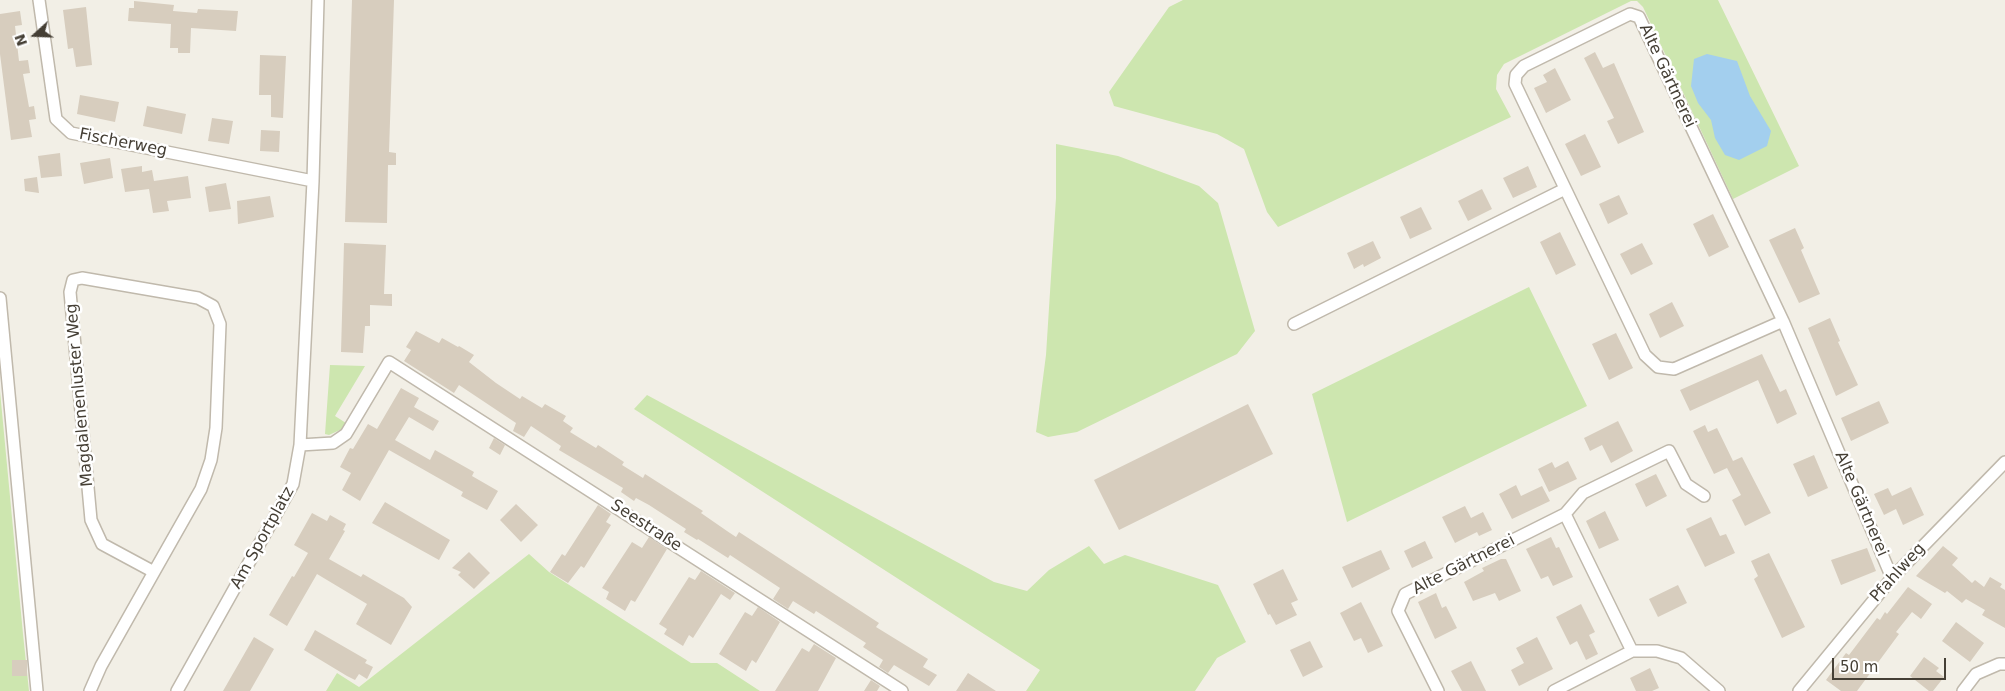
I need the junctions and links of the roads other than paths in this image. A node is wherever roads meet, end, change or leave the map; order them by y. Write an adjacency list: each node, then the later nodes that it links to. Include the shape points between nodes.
1 (39, 0): 3 (street, Fischerweg, via 56,119 71,133)
2 (318, 0): 3 (street)
3 (312, 181): 8 (street)
4 (1565, 189): 6 (street, Alte Gärtnerei, via 1645,355 1658,367 1674,369); 6 (street, Alte Gärtnerei, via 1515,84 1516,75 1524,66 1630,14 1639,17); 7 (street)
5 (0, 298): 16 (street)
6 (1783, 321): 13 (street, Alte Gärtnerei)
7 (1294, 324)
8 (300, 445): 18 (street, Am Sportplatz, via 294,484); 19 (street, Seestraße, via 333,443 346,434 389,362)
9 (2005, 462): 13 (street, Pfahlweg)
10 (1704, 496): 11 (street, Alte Gärtnerei, via 1686,484 1669,451 1583,493)
11 (1565, 514): 14 (street); 20 (street, Alte Gärtnerei, via 1405,594 1398,611)
12 (154, 572): 12 (street, Magdalenenluster Weg, via 201,489 211,460 216,428 220,324 213,306 198,298 82,278 73,280 70,292 91,520 102,544); 17 (street, Magdalenenluster Weg)
13 (1892, 578): 23 (street, Pfahlweg)
14 (1632, 651): 21 (street); 22 (street, via 1657,651 1681,658)
15 (2005, 664): 24 (street, via 1976,674)
16 (37, 691)
17 (90, 691)
18 (177, 691)
19 (902, 691)
20 (1438, 691)
21 (1554, 691)
22 (1719, 691)
23 (1799, 691)
24 (1963, 691)

